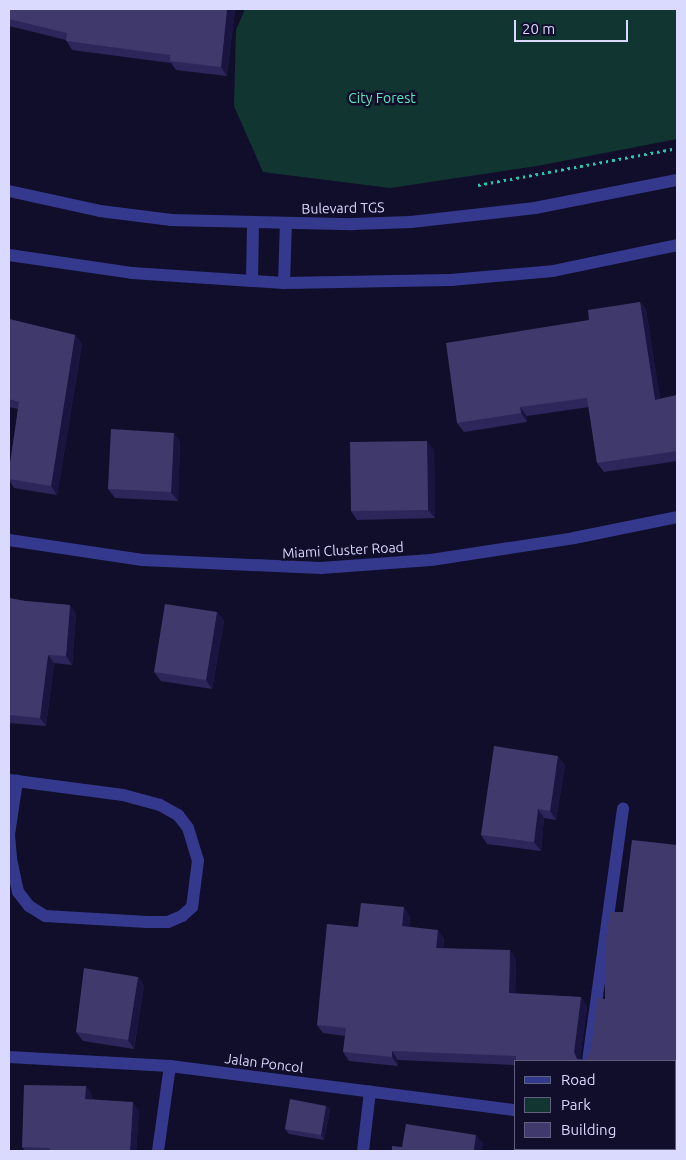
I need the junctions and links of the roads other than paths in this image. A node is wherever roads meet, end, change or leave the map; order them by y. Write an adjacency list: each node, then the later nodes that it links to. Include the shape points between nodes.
1 (677, 180): 4 (street, Bulevard TGS, via 618,194 468,217 411,222)
2 (9, 191): 3 (street, Bulevard TGS, via 100,211 171,220)
3 (253, 224): 4 (street, Bulevard TGS); 7 (street)
4 (286, 224): 8 (street)
5 (677, 245): 8 (street, via 553,271 450,280)
6 (9, 256): 7 (street, via 132,273)
7 (252, 281): 8 (street)
8 (284, 283)
9 (677, 517): 10 (street, Miami Cluster Road, via 574,538 431,560 321,568 143,560)
10 (9, 540)
11 (13, 780): 11 (street, via 123,795 160,805 178,815 192,836 198,861 192,907 168,922 148,922 45,916 29,906 18,892 11,858)
12 (623, 808): 14 (street)
13 (9, 1057): 15 (street, Jalan Poncol)
14 (588, 1060)
15 (170, 1066): 16 (street, Jalan Poncol); 18 (street)
16 (370, 1091): 17 (street, Jalan Poncol); 19 (street)
17 (514, 1110)
18 (158, 1151)
19 (362, 1151)

